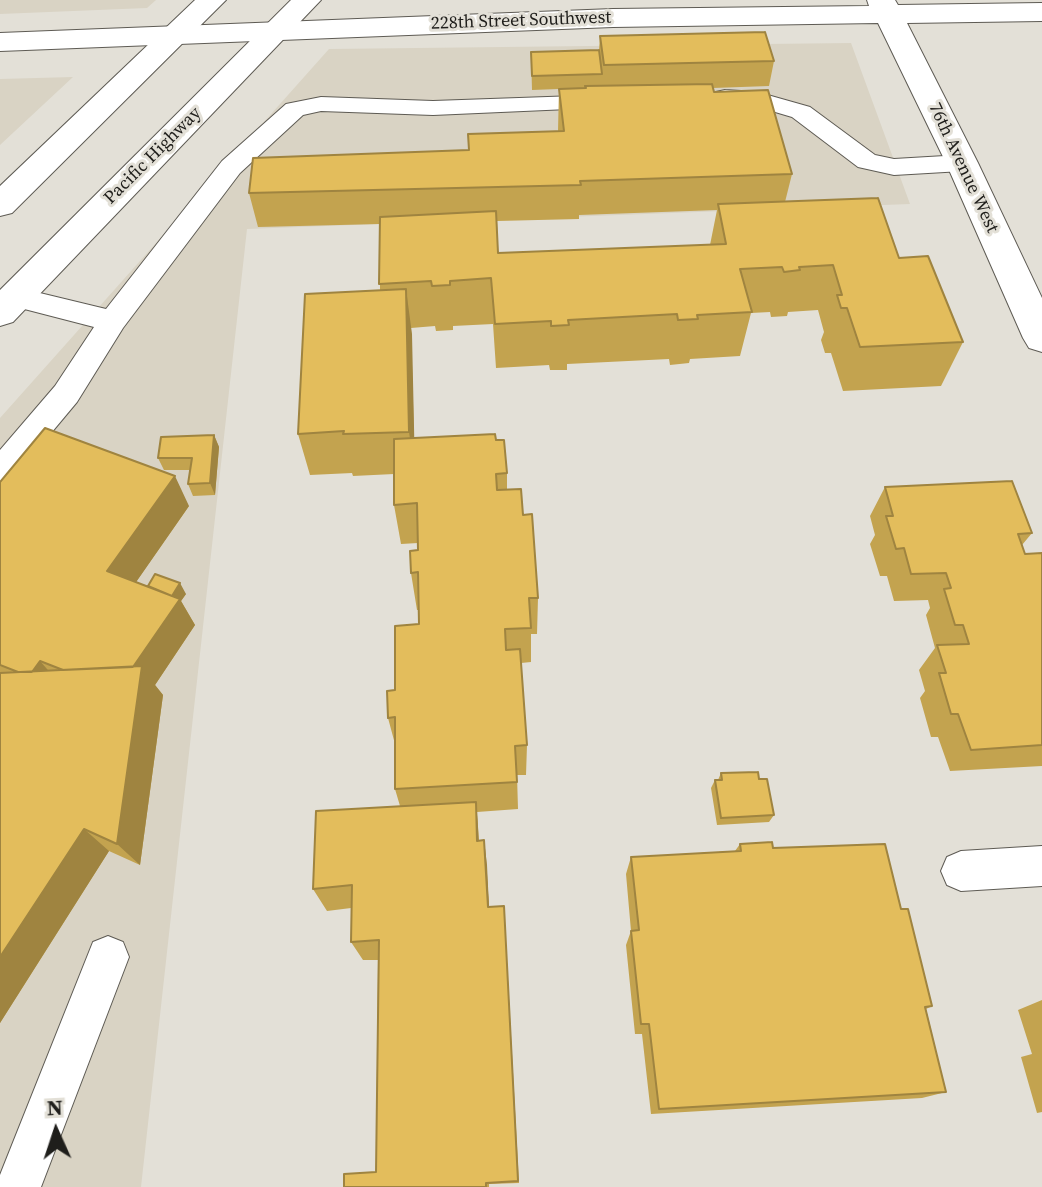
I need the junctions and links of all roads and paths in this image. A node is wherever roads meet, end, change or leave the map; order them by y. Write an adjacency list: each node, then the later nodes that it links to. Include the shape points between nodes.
1 (212, 0): 6 (main road)
2 (307, 0): 5 (main road, Pacific Highway)
3 (885, 8): 4 (main road, 228th Street Southwest); 5 (main road, 228th Street Southwest); 10 (main road, 76th Avenue West)
4 (1042, 12)
5 (275, 32): 6 (main road, 228th Street Southwest); 12 (main road, Pacific Highway)
6 (173, 36): 7 (main road, 228th Street Southwest); 11 (main road)
7 (0, 42)
8 (697, 98): 10 (lane, via 757,99 801,112 867,161 894,167)
9 (635, 101): 13 (lane, via 433,108 321,104 295,109 231,167)
10 (962, 163): 14 (main road, 76th Avenue West)
11 (0, 205)
12 (8, 305): 13 (lane)
13 (113, 321): 15 (lane, via 66,394)
14 (1042, 338)
15 (0, 472)
16 (1042, 866): 17 (lane)
17 (961, 871)
18 (108, 957): 19 (lane)
19 (18, 1187)

